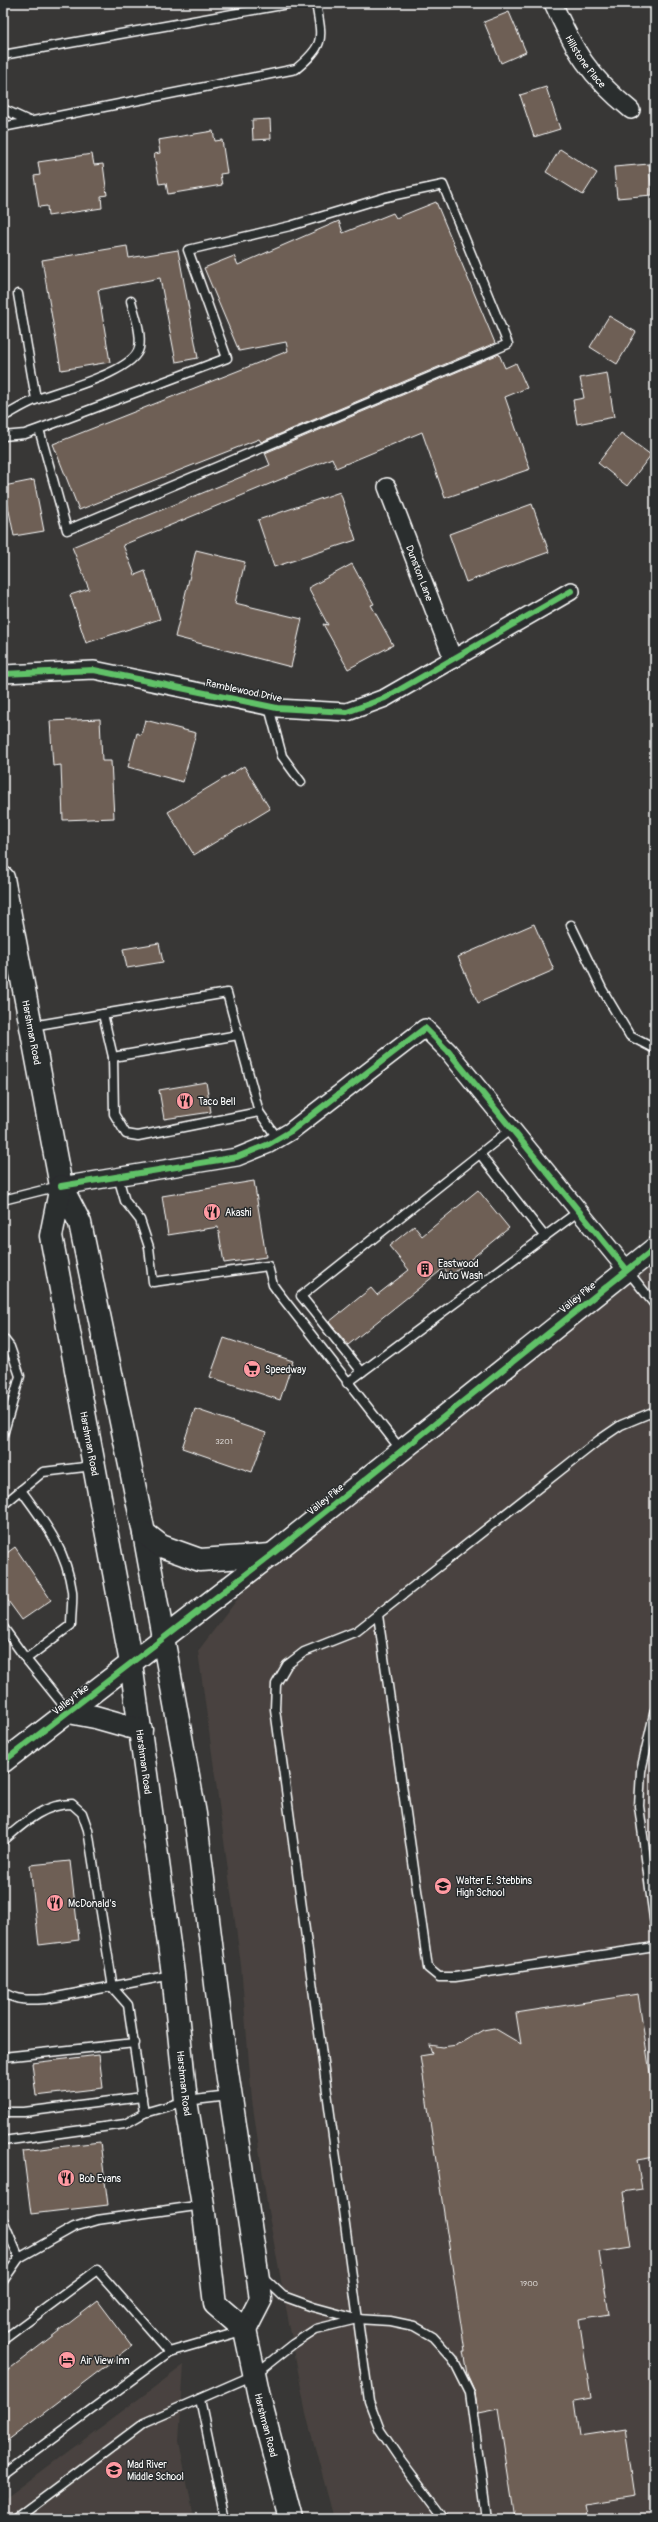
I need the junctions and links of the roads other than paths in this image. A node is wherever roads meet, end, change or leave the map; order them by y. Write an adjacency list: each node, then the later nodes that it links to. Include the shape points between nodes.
1 (293, 3): 4 (lane)
2 (316, 3): 7 (lane, via 322,37 311,56 296,69)
3 (553, 3): 6 (street, Hillstone Place, via 584,65)
4 (3, 55)
5 (3, 109): 7 (lane)
6 (631, 110)
7 (30, 121): 8 (lane)
8 (3, 127)
9 (18, 294): 11 (lane)
10 (132, 301): 11 (lane, via 140,338 139,350 134,358 129,363 90,380)
11 (36, 399): 12 (lane)
12 (3, 417)
13 (39, 429): 13 (lane, via 226,358 188,250 290,226 386,197 443,185 508,344 67,530); 14 (lane, via 25,434)
14 (3, 436)
15 (387, 487): 17 (street, Dunston Lane)
16 (571, 591): 17 (street, Ramblewood Drive)
17 (453, 659): 19 (street, Ramblewood Drive, via 385,698 347,712)
18 (3, 674): 19 (street, Ramblewood Drive, via 94,670)
19 (269, 707): 20 (lane, via 282,756)
20 (302, 782)
21 (3, 878): 24 (main road, Harshman Road)
22 (571, 925): 26 (lane, via 602,989 630,1036)
23 (103, 1014): 24 (lane); 25 (lane, via 226,992); 27 (lane)
24 (31, 1027): 33 (main road, Harshman Road)
25 (238, 1036): 27 (lane); 28 (lane)
26 (655, 1049)
27 (113, 1057): 28 (lane, via 114,1114 126,1134 138,1136)
28 (259, 1112): 30 (lane)
29 (511, 1129): 30 (street, via 448,1051 425,1028); 31 (lane); 35 (street)
30 (278, 1139): 32 (street, via 237,1157)
31 (480, 1154): 36 (lane); 41 (lane, via 301,1296)
32 (118, 1177): 33 (street); 42 (lane, via 125,1201 140,1220 148,1247 153,1282 268,1266 276,1288)
33 (61, 1186): 34 (lane); 46 (main road, Harshman Road, via 51,1236); 49 (main road, Harshman Road, via 80,1223)
34 (3, 1200)
35 (579, 1211): 36 (lane); 38 (street)
36 (546, 1237): 41 (lane)
37 (655, 1248): 38 (street, Valley Pike)
38 (627, 1270): 39 (lane); 45 (street, Valley Pike)
39 (655, 1305)
40 (4, 1341): 44 (lane, via 20,1376)
41 (362, 1372): 42 (lane)
42 (347, 1383): 45 (lane)
43 (655, 1412): 51 (lane, via 621,1426 599,1440)
44 (3, 1435)
45 (402, 1450): 50 (street, Valley Pike)
46 (96, 1466): 47 (lane, via 43,1472); 55 (main road, Harshman Road)
47 (21, 1490): 48 (lane); 54 (lane, via 64,1556 72,1592 70,1625)
48 (3, 1505)
49 (144, 1533): 50 (main road, via 160,1546 200,1560); 53 (main road, Harshman Road)
50 (271, 1555): 53 (street, Valley Pike)
51 (378, 1614): 62 (lane, via 428,1968 439,1977 455,1977); 79 (lane, via 357,1631 304,1652 287,1665 276,1684 275,1709)
52 (3, 1627): 54 (lane)
53 (163, 1640): 55 (street, Valley Pike); 68 (main road, Harshman Road, via 195,1814)
54 (26, 1660): 57 (lane)
55 (132, 1663): 57 (street, Valley Pike); 58 (main road, Harshman Road)
56 (655, 1710): 61 (lane, via 641,1771 639,1806)
57 (69, 1712): 58 (main road); 59 (street, Valley Pike)
58 (141, 1730): 63 (main road, Harshman Road)
59 (3, 1762)
60 (3, 1841): 64 (lane, via 38,1812 59,1804 72,1804 82,1812 88,1830)
61 (655, 1926)
62 (655, 1948)
63 (173, 1974): 64 (lane); 70 (main road, Harshman Road)
64 (113, 1988): 65 (lane, via 27,2000 11,1997); 66 (lane, via 128,2005)
65 (3, 1992)
66 (134, 2043): 67 (lane); 69 (lane)
67 (3, 2057)
68 (231, 2096): 70 (lane); 77 (main road, Harshman Road)
69 (142, 2097): 71 (lane, via 24,2112); 72 (lane)
70 (186, 2101): 72 (lane); 74 (main road, Harshman Road)
71 (3, 2112)
72 (144, 2113): 73 (lane, via 125,2124)
73 (3, 2141)
74 (203, 2205): 76 (lane, via 97,2220 74,2227); 80 (main road, Harshman Road, via 215,2304)
75 (3, 2220): 76 (lane)
76 (18, 2258): 78 (lane)
77 (258, 2272): 79 (lane, via 283,2296); 80 (main road, Harshman Road, via 261,2299)
78 (3, 2281)
79 (357, 2319): 83 (lane, via 316,2329); 89 (lane, via 369,2401 380,2430); 90 (lane, via 390,2320 414,2326 433,2337 453,2359 470,2393)
80 (245, 2330): 82 (lane); 83 (main road, Harshman Road)
81 (3, 2340): 82 (lane, via 97,2270)
82 (169, 2352): 85 (lane)
83 (254, 2375): 84 (lane); 88 (main road, Harshman Road)
84 (200, 2398): 86 (lane, via 144,2423); 87 (lane)
85 (3, 2475)
86 (16, 2519)
87 (225, 2519)
88 (291, 2519)
89 (445, 2519)
90 (487, 2519)

